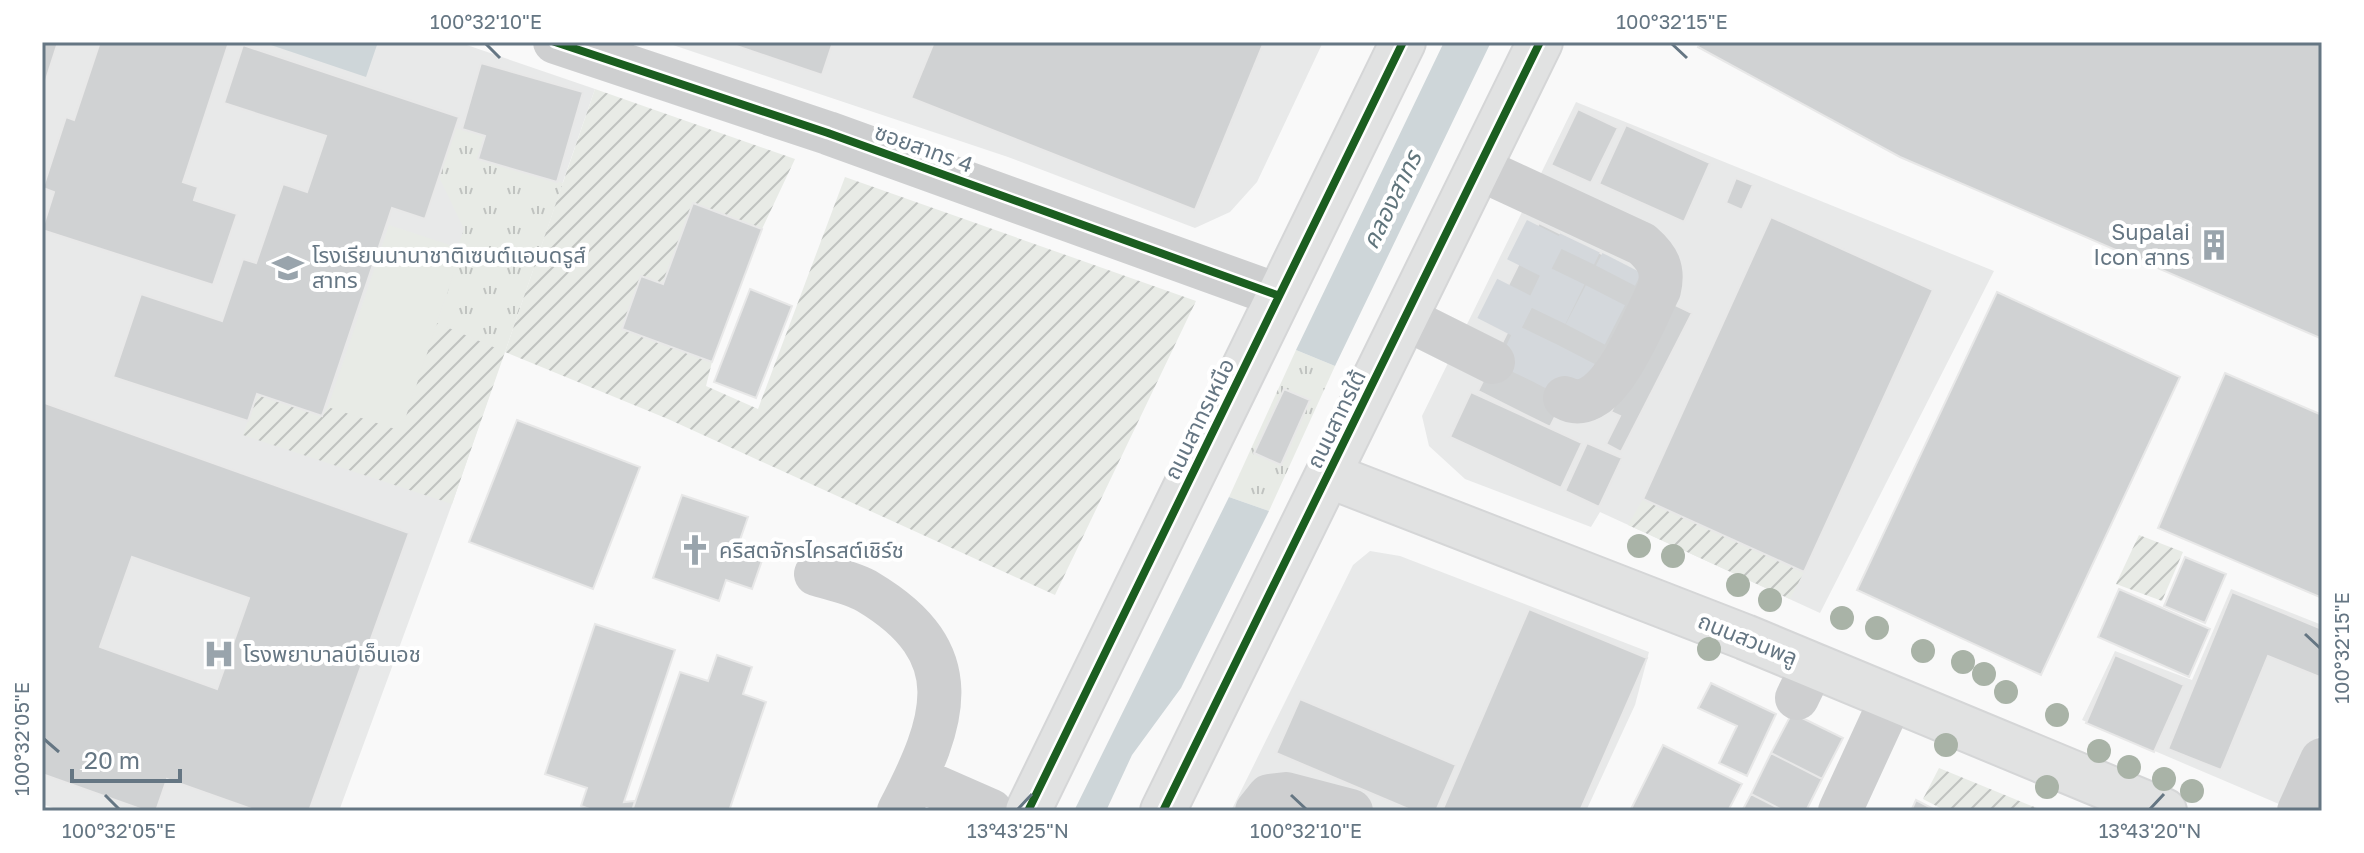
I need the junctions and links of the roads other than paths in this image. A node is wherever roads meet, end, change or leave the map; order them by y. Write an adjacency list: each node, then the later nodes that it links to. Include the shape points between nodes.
1 (555, 42): 5 (street, ซอยสาทร 4, via 828,133)
2 (1403, 42): 5 (main road, ถนนสาทรเหนือ)
3 (1540, 42): 4 (main road, ถนนสาทรใต้)
4 (1478, 168): 6 (main road, ถนนสาทรใต้); 8 (street, via 1569,224 1628,252 1656,256 1662,275 1659,290 1611,383 1591,400)
5 (1277, 295): 16 (main road, ถนนสาทรเหนือ)
6 (1405, 318): 7 (street); 9 (main road, ถนนสาทรใต้)
7 (1491, 349)
8 (1565, 398)
9 (1328, 475): 11 (main road, ถนนสวนพลู, via 1805,682); 17 (main road, ถนนสาทรใต้)
10 (816, 574): 13 (street, via 866,590 914,627 936,657 939,708)
11 (1892, 698): 14 (main road, ถนนสวนพลู); 20 (street)
12 (2322, 760): 22 (street)
13 (907, 795): 15 (street)
14 (2095, 798): 21 (main road, ถนนสวนพลู)
15 (991, 811)
16 (1028, 811)
17 (1163, 811)
18 (1257, 811): 19 (street, via 1269,796 1286,794)
19 (1351, 811)
20 (1840, 811)
21 (2164, 811)
22 (2299, 811)

